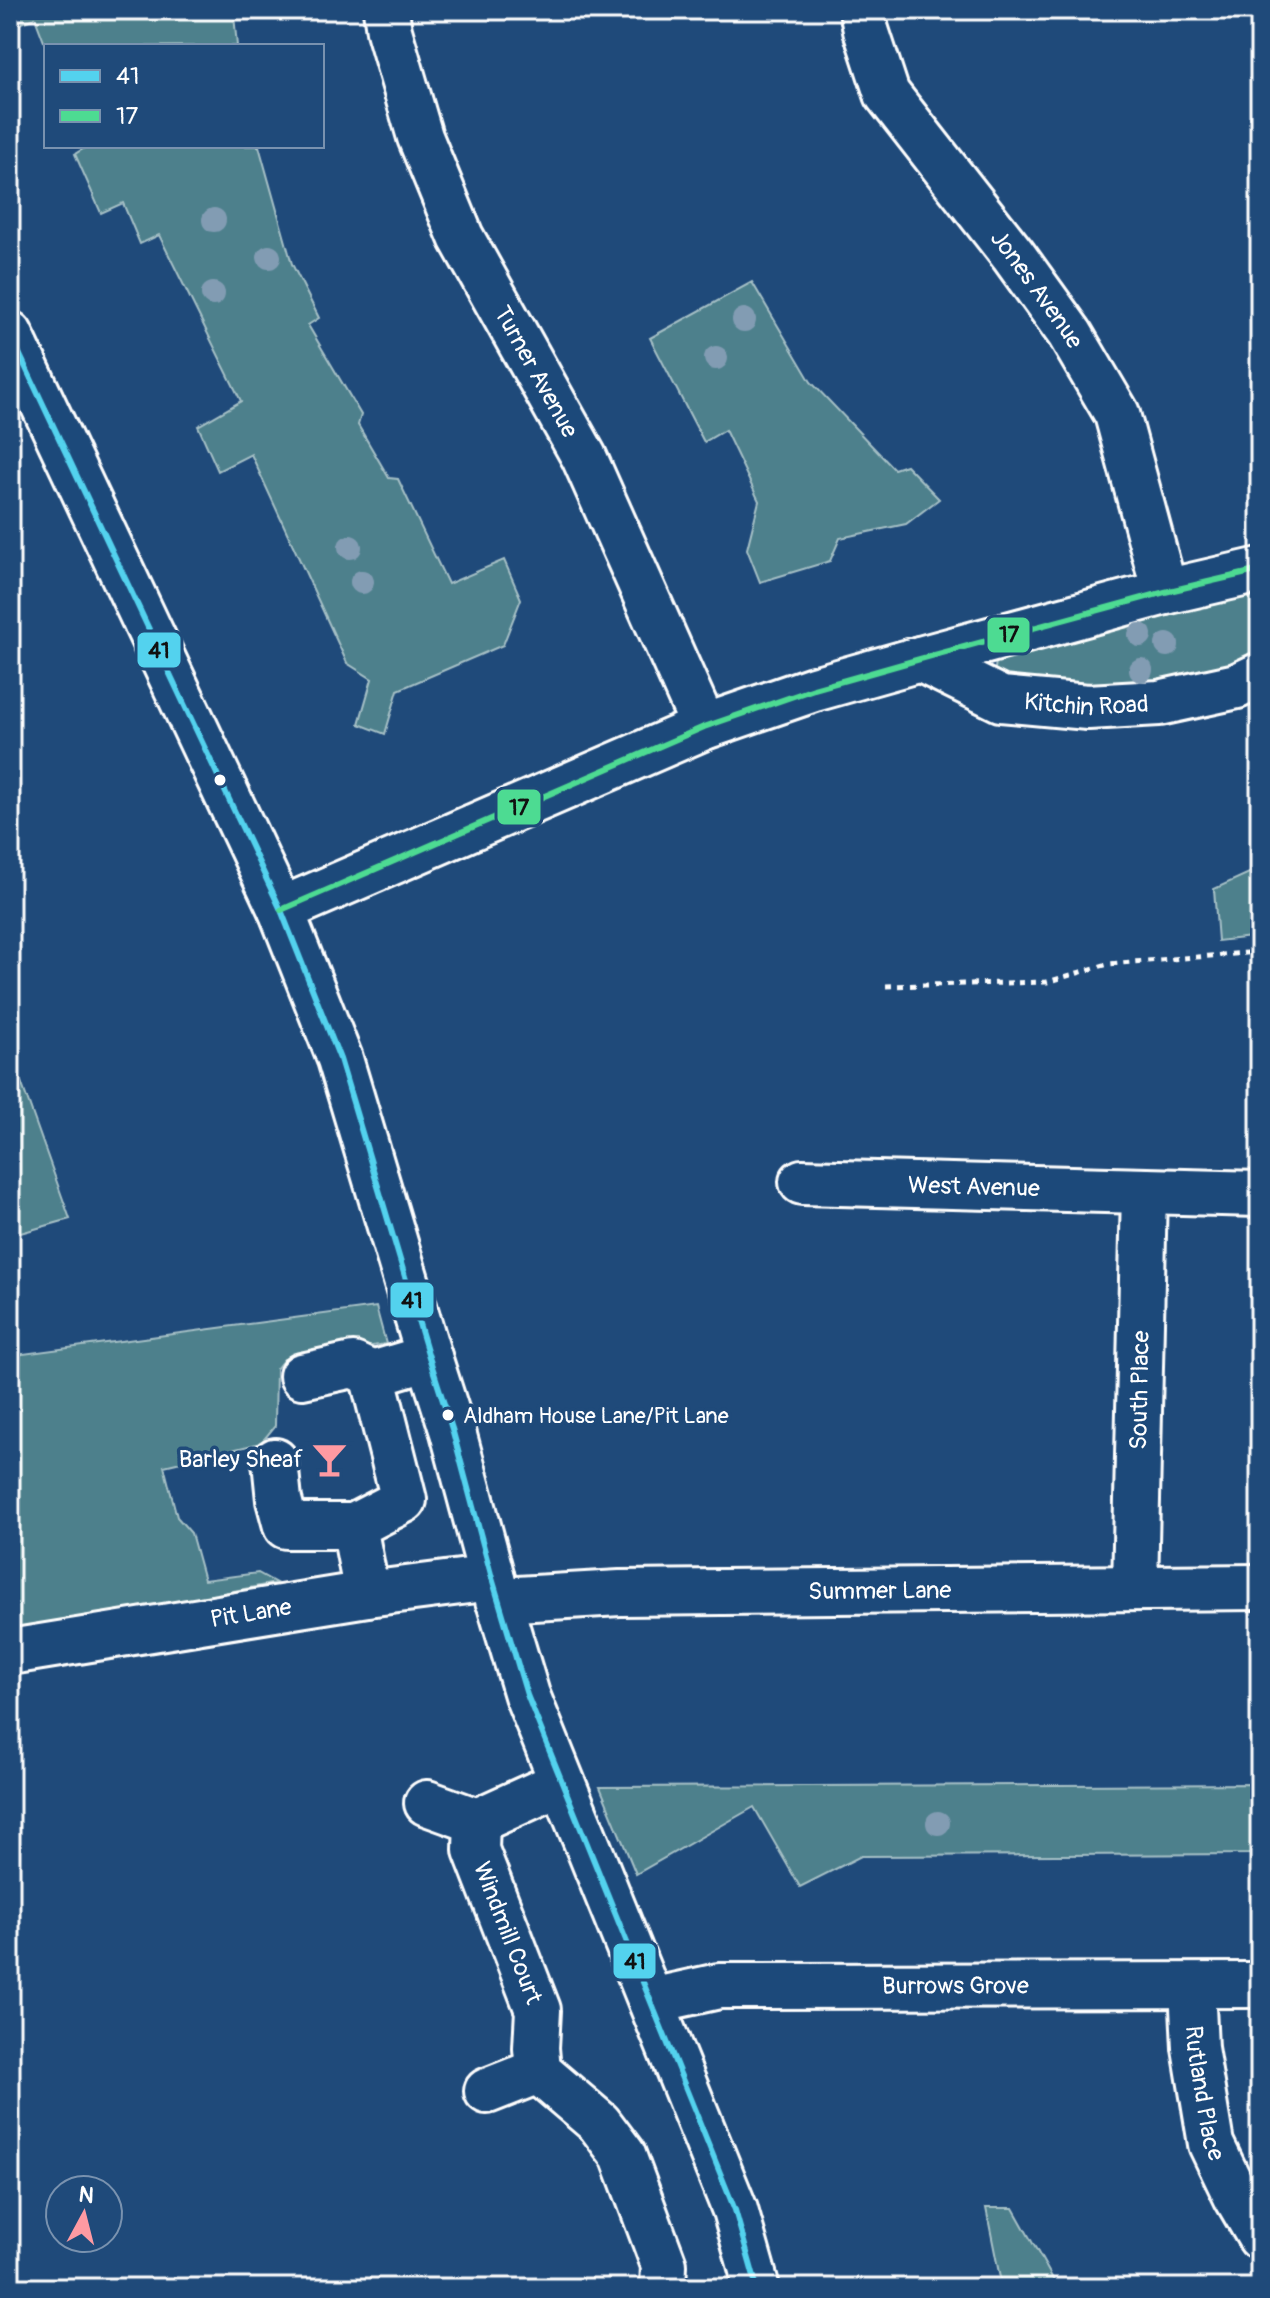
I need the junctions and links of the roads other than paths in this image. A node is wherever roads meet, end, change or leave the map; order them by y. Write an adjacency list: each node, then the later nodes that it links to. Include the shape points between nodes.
1 (386, 10): 8 (street, Turner Avenue, via 420,137 461,237 584,457)
2 (862, 10): 5 (street, Jones Avenue, via 887,94 1070,334 1117,414)
3 (10, 334): 9 (street)
4 (1260, 570): 5 (street)
5 (1165, 592): 6 (street)
6 (920, 659): 7 (street, Kitchin Road, via 1001,699 1088,707 1159,703 1237,686); 8 (street)
7 (1260, 675)
8 (704, 727): 9 (street)
9 (281, 910): 13 (street, via 340,1059)
10 (802, 1182): 11 (street, West Avenue)
11 (1144, 1191): 12 (street, West Avenue); 19 (street, South Place)
12 (1260, 1194)
13 (429, 1357): 14 (street); 20 (street)
14 (372, 1374): 15 (street, via 353,1365); 17 (street, via 404,1500)
15 (302, 1376)
16 (275, 1461): 17 (street, via 286,1526)
17 (354, 1526): 21 (street)
18 (1260, 1587): 19 (street, Summer Lane)
19 (1135, 1588): 20 (street, Summer Lane, via 620,1593)
20 (495, 1589): 21 (street, Pit Lane); 23 (street)
21 (367, 1594): 22 (street, Pit Lane)
22 (10, 1652)
23 (561, 1783): 25 (street); 28 (street)
24 (427, 1803): 25 (street)
25 (477, 1821): 29 (street, Windmill Court, via 476,1850 538,2010)
26 (1260, 1985): 27 (street, Burrows Grove)
27 (1192, 1986): 28 (street, Burrows Grove, via 719,1986); 31 (street, Rutland Place, via 1195,2048 1211,2144)
28 (651, 2001): 33 (street, via 735,2210)
29 (538, 2071): 30 (street); 32 (street, via 599,2123 623,2155 664,2265)
30 (487, 2091)
31 (1260, 2237)
32 (663, 2288)
33 (757, 2288)

